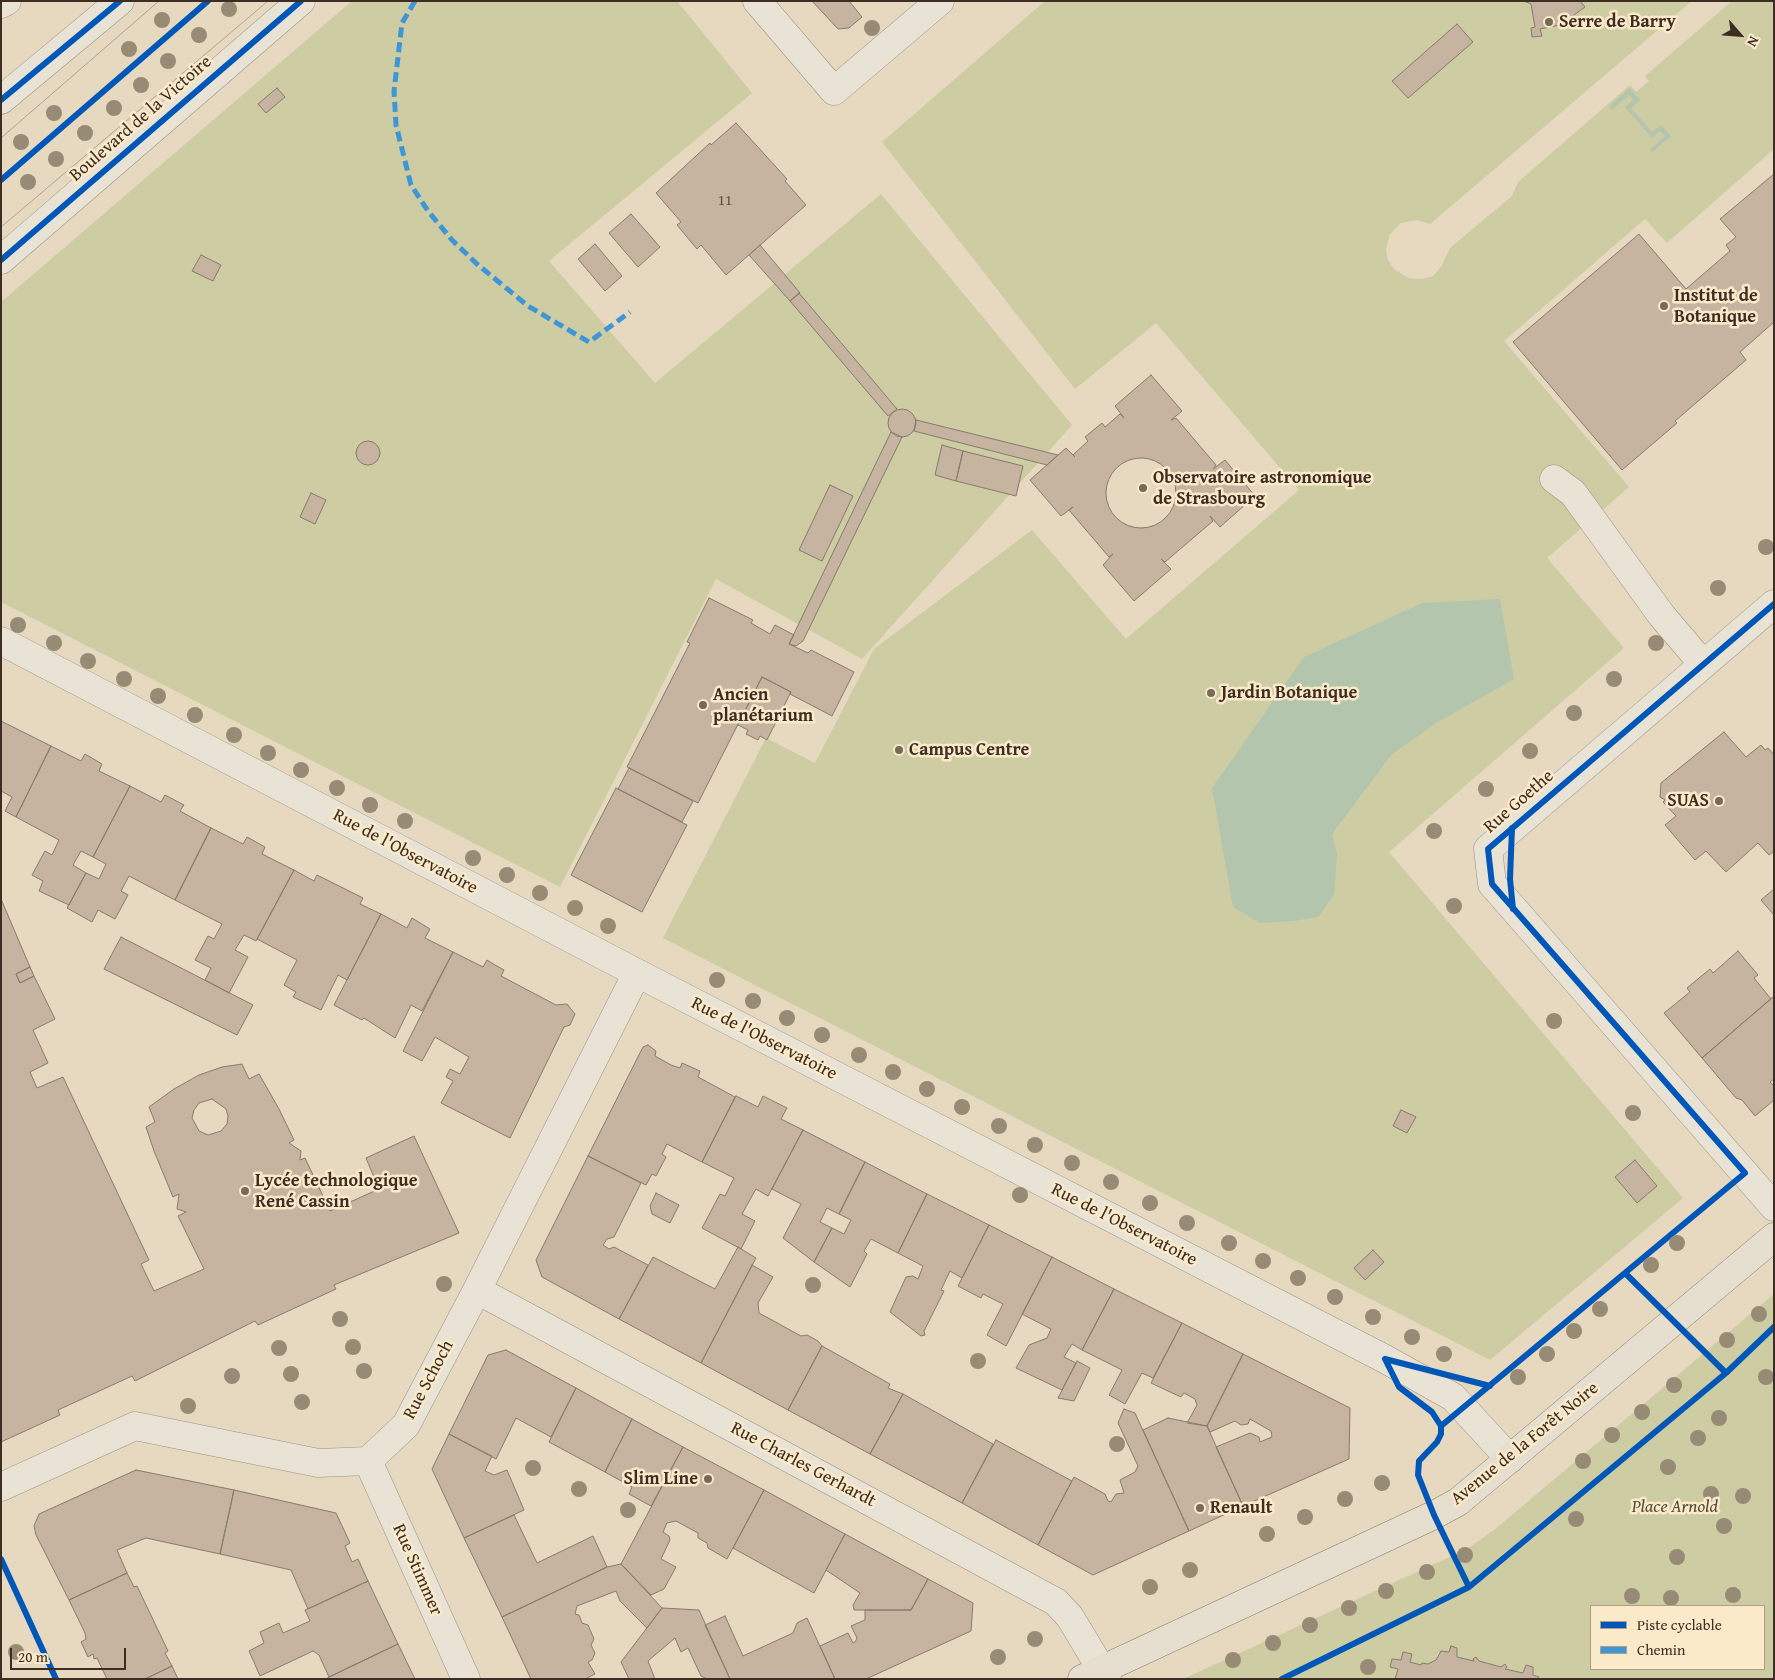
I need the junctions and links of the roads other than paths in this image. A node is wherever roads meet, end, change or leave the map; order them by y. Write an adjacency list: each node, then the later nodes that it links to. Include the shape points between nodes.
1 (7, 1): 6 (street)
2 (120, 1): 7 (street)
3 (301, 1): 8 (street, Boulevard de la Victoire)
4 (756, 1): 5 (street, via 834,91)
5 (940, 1)
6 (1, 4)
7 (1, 100)
8 (1, 260)
9 (1554, 479): 12 (street, via 1573,493 1662,616)
10 (1774, 604): 12 (street, Rue Goethe)
11 (1, 641): 13 (street, Rue de l'Observatoire)
12 (1703, 664): 14 (street, Rue Goethe, via 1488,848 1492,884)
13 (637, 973): 16 (street, Rue Schoch); 17 (street, Rue de l'Observatoire, via 1385,1359 1453,1397)
14 (1774, 1207)
15 (1774, 1237): 17 (main road, Avenue de la Forêt Noire)
16 (477, 1290): 18 (street, Rue Schoch, via 406,1425); 20 (street, Rue Charles Gerhardt, via 1056,1602 1070,1617)
17 (1510, 1459): 20 (main road, Avenue de la Forêt Noire, via 1458,1502 1434,1515)
18 (368, 1461): 19 (street, via 318,1463 136,1426); 21 (street, Rue Stimmer)
19 (1, 1487)
20 (1097, 1676)
21 (466, 1679)

